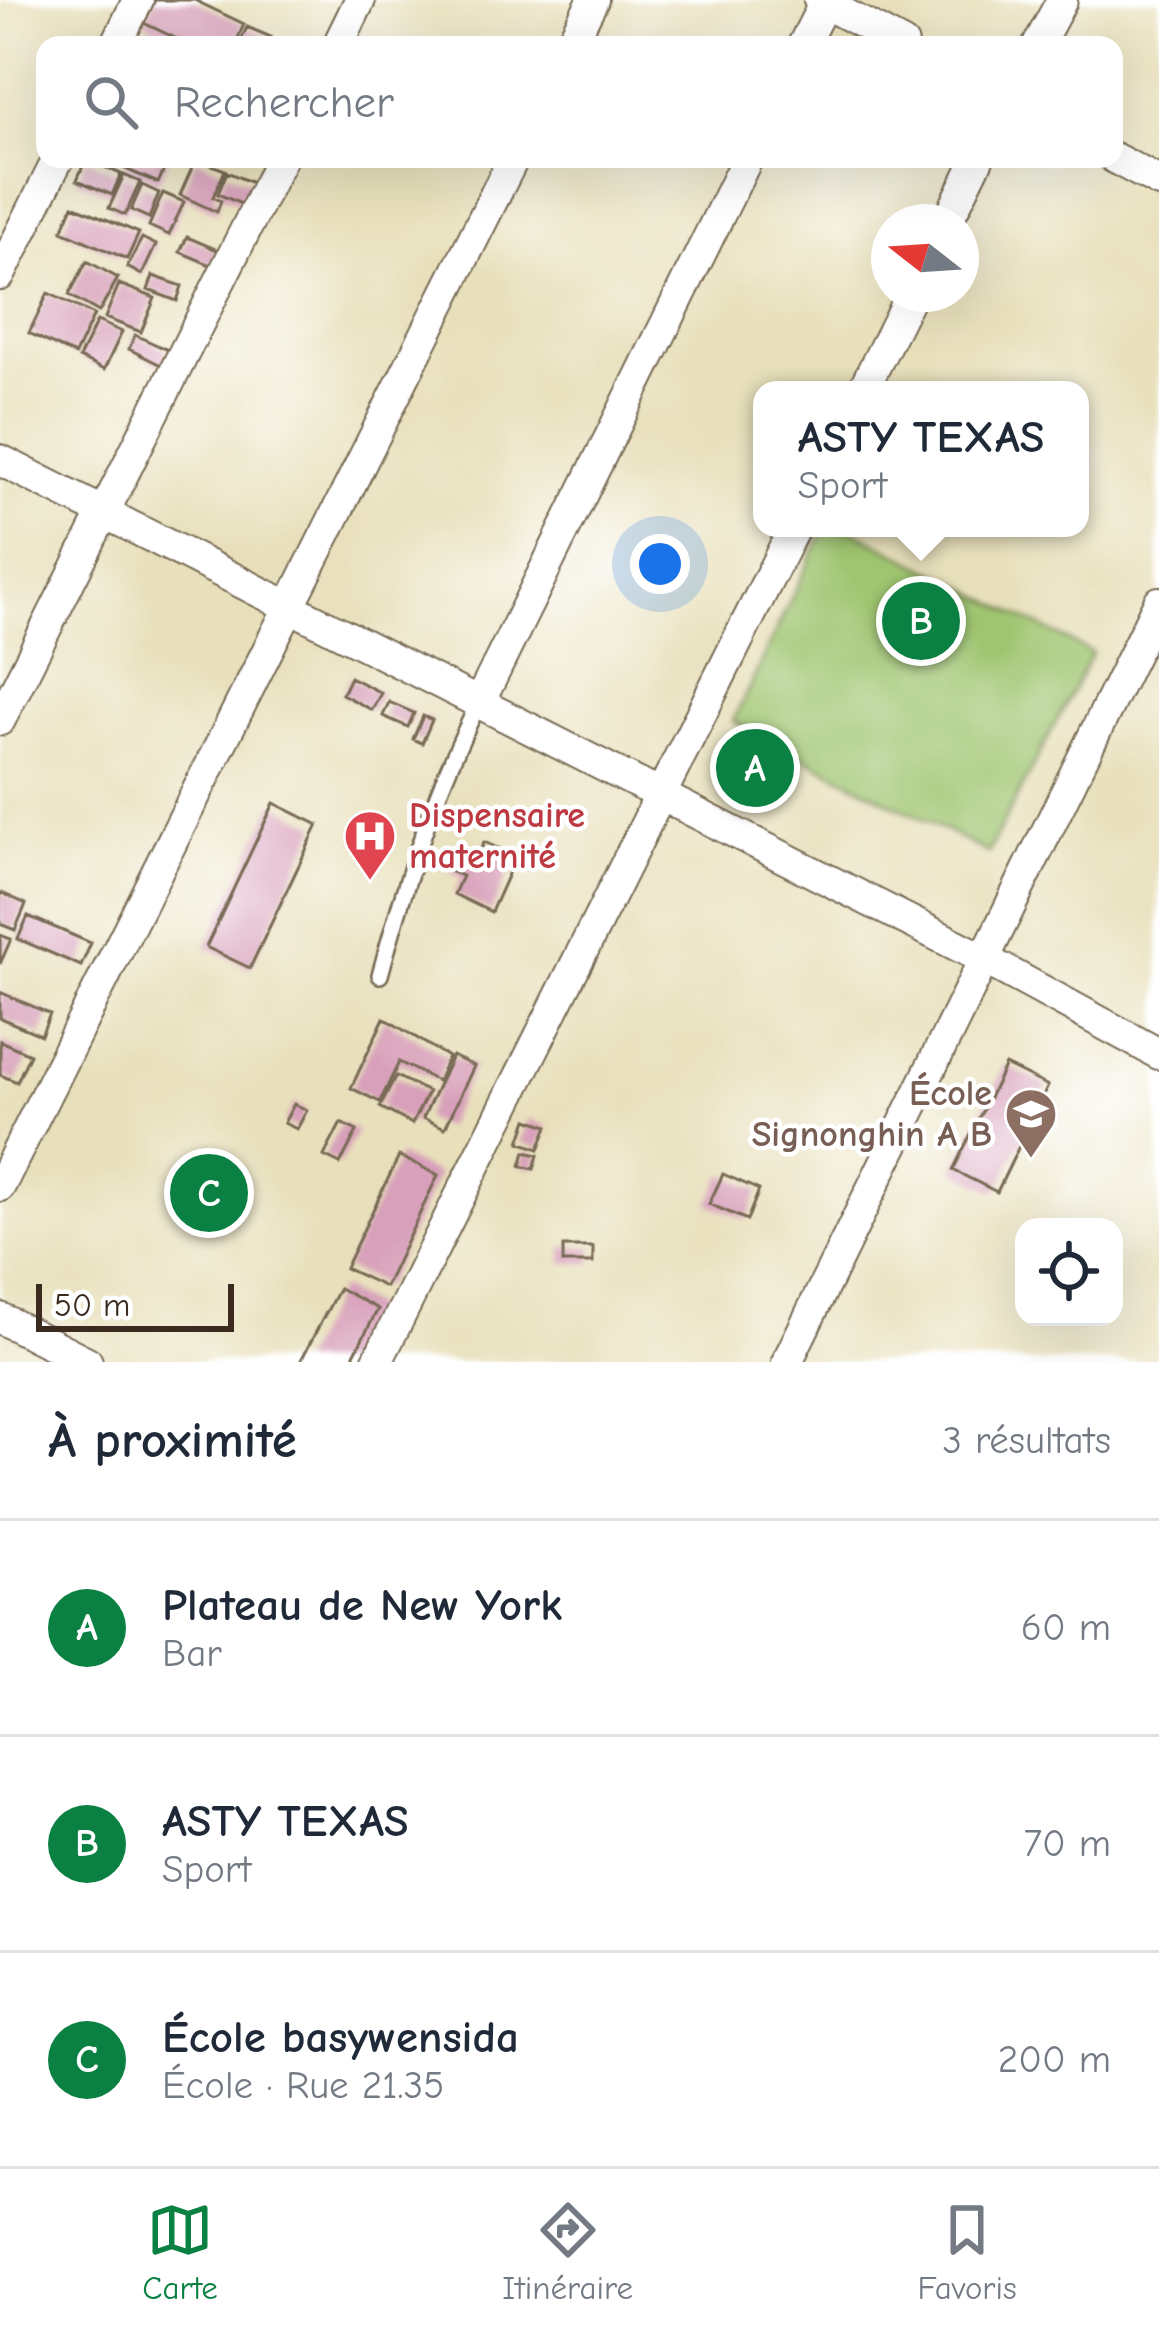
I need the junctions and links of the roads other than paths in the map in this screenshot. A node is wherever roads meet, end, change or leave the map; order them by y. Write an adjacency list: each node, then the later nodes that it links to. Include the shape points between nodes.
1 (138, 0): 6 (street)
2 (360, 0): 7 (street)
3 (592, 0): 8 (street)
4 (1062, 0): 11 (street)
5 (823, 1): 9 (street); 10 (street)
6 (120, 36)
7 (342, 36)
8 (574, 36)
9 (807, 36)
10 (887, 36)
11 (1043, 36)
12 (1123, 163): 18 (street)
13 (54, 168): 20 (street)
14 (276, 168): 24 (street)
15 (509, 168): 27 (street)
16 (743, 168): 28 (street)
17 (974, 168): 19 (street)
18 (1159, 182)
19 (956, 204)
20 (0, 275)
21 (902, 312): 22 (street)
22 (868, 381)
23 (0, 460): 24 (street)
24 (104, 512): 27 (street); 29 (street)
25 (790, 537): 30 (street)
26 (1159, 602): 31 (street)
27 (289, 608): 28 (street); 34 (street)
28 (478, 703): 30 (street); 32 (lane, via 414,852)
29 (0, 720)
30 (660, 796): 31 (street); 37 (street)
31 (986, 960): 33 (street); 38 (street)
32 (380, 974)
33 (1159, 1054)
34 (0, 1186)
35 (0, 1318): 36 (street)
36 (87, 1362)
37 (377, 1362)
38 (788, 1362)

